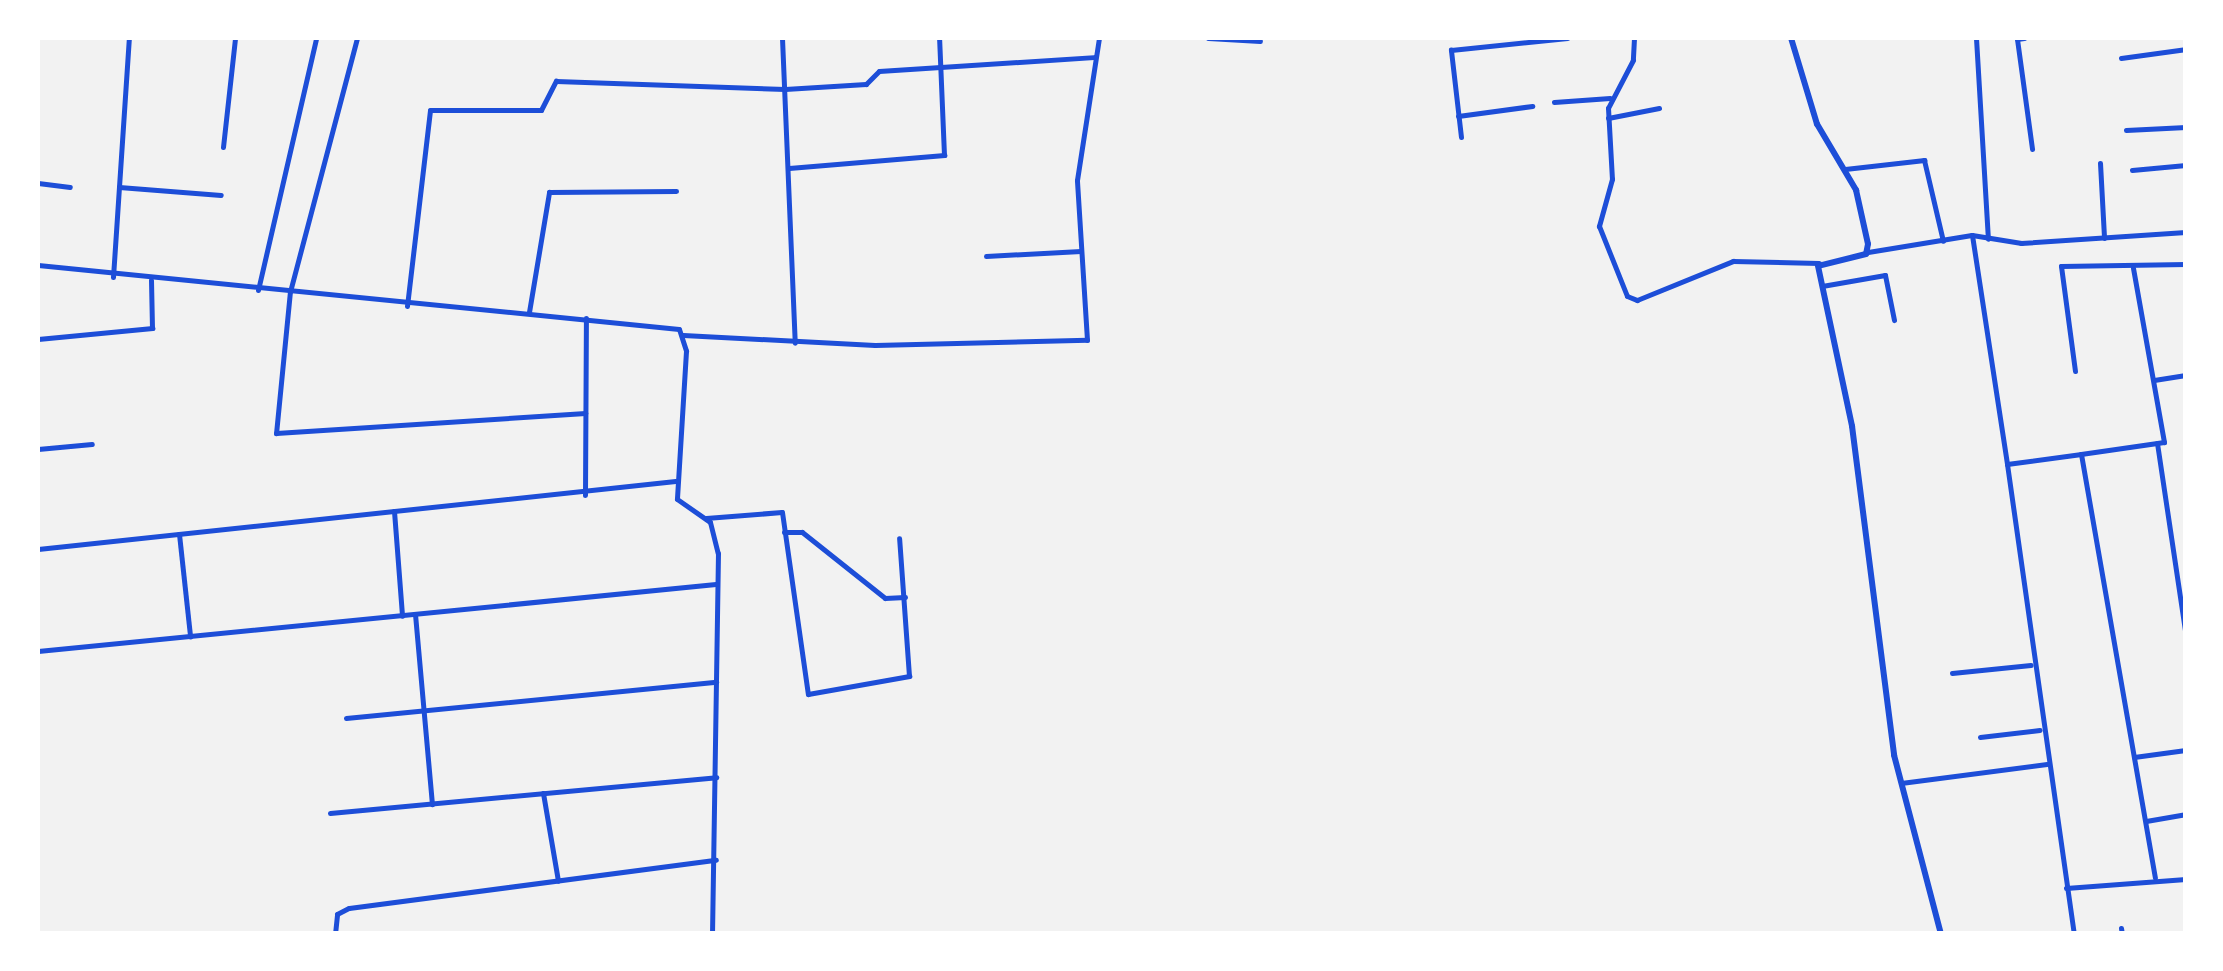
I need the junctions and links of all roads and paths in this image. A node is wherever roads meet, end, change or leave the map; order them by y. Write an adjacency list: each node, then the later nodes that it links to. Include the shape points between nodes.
1 (129, 38): 38 (street)
2 (235, 38): 29 (street)
3 (316, 38): 56 (street)
4 (357, 38): 57 (street)
5 (782, 38): 19 (street)
6 (939, 38): 18 (street)
7 (1099, 38): 16 (street)
8 (1208, 38): 14 (street)
9 (1566, 38): 24 (street, via 1452,50)
10 (1634, 38): 20 (street, via 1633,60)
11 (1790, 38): 34 (street, via 1816,124)
12 (1976, 38): 44 (street)
13 (2024, 38): 30 (street)
14 (1260, 41)
15 (2186, 50): 17 (street)
16 (1094, 57): 18 (street); 46 (street, via 1080,134)
17 (2121, 58)
18 (938, 65): 19 (street, via 877,72 866,84); 33 (street, via 944,155)
19 (786, 89): 33 (street); 58 (street, via 556,81 543,110 430,110)
20 (1610, 98): 21 (street); 25 (street)
21 (1554, 102)
22 (1532, 106): 24 (street)
23 (1659, 108): 25 (street)
24 (1458, 116): 28 (street)
25 (1607, 118): 49 (street, via 1612,179 1599,233 1630,299 1733,261)
26 (2186, 126): 27 (street)
27 (2126, 130)
28 (1461, 137)
29 (222, 147)
30 (2032, 149)
31 (2100, 163): 43 (street)
32 (2186, 166): 35 (street)
33 (789, 168): 64 (street)
34 (1846, 169): 45 (street, via 1924,160); 47 (street)
35 (2132, 170)
36 (38, 183): 37 (street)
37 (70, 186)
38 (119, 187): 40 (street); 53 (street)
39 (676, 191): 59 (street, via 549,192)
40 (221, 195)
41 (2186, 232): 43 (street)
42 (1972, 235): 44 (street); 45 (street); 73 (street)
43 (2104, 238): 44 (street)
44 (1988, 239)
45 (1942, 241): 47 (street)
46 (1082, 252): 48 (street); 64 (street, via 1087,340)
47 (1868, 252): 49 (street)
48 (986, 256)
49 (1819, 263): 55 (street)
50 (2186, 264): 52 (street)
51 (38, 266): 53 (street)
52 (2133, 268): 65 (street, via 2060,268); 67 (street)
53 (113, 277): 54 (street)
54 (150, 280): 56 (street); 63 (street, via 152,328)
55 (1822, 286): 61 (street, via 1886,275); 100 (street, via 1852,426)
56 (258, 290): 57 (street)
57 (290, 291): 58 (street); 68 (street, via 273,416 279,436)
58 (407, 306): 59 (street)
59 (529, 312): 60 (street)
60 (586, 318): 62 (street); 68 (street)
61 (1894, 320)
62 (683, 335): 64 (street); 74 (street)
63 (38, 339)
64 (795, 342)
65 (2075, 371)
66 (2186, 375): 67 (street)
67 (2154, 380): 69 (street)
68 (585, 414): 75 (street)
69 (2158, 442): 72 (street); 87 (street)
70 (92, 444): 71 (street)
71 (38, 449)
72 (2080, 454): 73 (street); 97 (street)
73 (2007, 464): 89 (street)
74 (675, 481): 75 (street); 77 (street, via 679,506)
75 (585, 495): 76 (street)
76 (394, 511): 79 (street); 85 (street)
77 (703, 518): 78 (street, via 782,512); 82 (street, via 717,535)
78 (784, 532): 83 (street, via 802,532 886,598); 83 (street, via 805,693 903,681 911,670)
79 (180, 534): 81 (street); 86 (street)
80 (899, 538): 83 (street)
81 (38, 549)
82 (716, 584): 84 (street); 91 (street)
83 (905, 598)
84 (416, 614): 85 (street); 92 (street)
85 (402, 616): 86 (street)
86 (190, 636): 88 (street)
87 (2186, 636)
88 (38, 651)
89 (2031, 666): 90 (street); 94 (street)
90 (1952, 673)
91 (716, 682): 92 (street); 99 (street)
92 (422, 708): 93 (street); 102 (street)
93 (346, 718)
94 (2040, 730): 95 (street); 98 (street)
95 (1980, 737)
96 (2186, 750): 97 (street)
97 (2134, 756): 105 (street)
98 (2046, 764): 100 (street); 110 (street)
99 (716, 777): 101 (street); 106 (street)
100 (1902, 783): 113 (street)
101 (543, 793): 102 (street); 109 (street)
102 (432, 804): 103 (street)
103 (330, 814)
104 (2186, 814): 105 (street)
105 (2146, 821): 107 (street)
106 (716, 860): 109 (street); 112 (street)
107 (2155, 878): 108 (street); 110 (street)
108 (2186, 879)
109 (558, 880): 111 (street, via 349,908 337,914)
110 (2066, 888): 114 (street)
111 (334, 934)
112 (712, 934)
113 (1941, 934)
114 (2074, 934)

